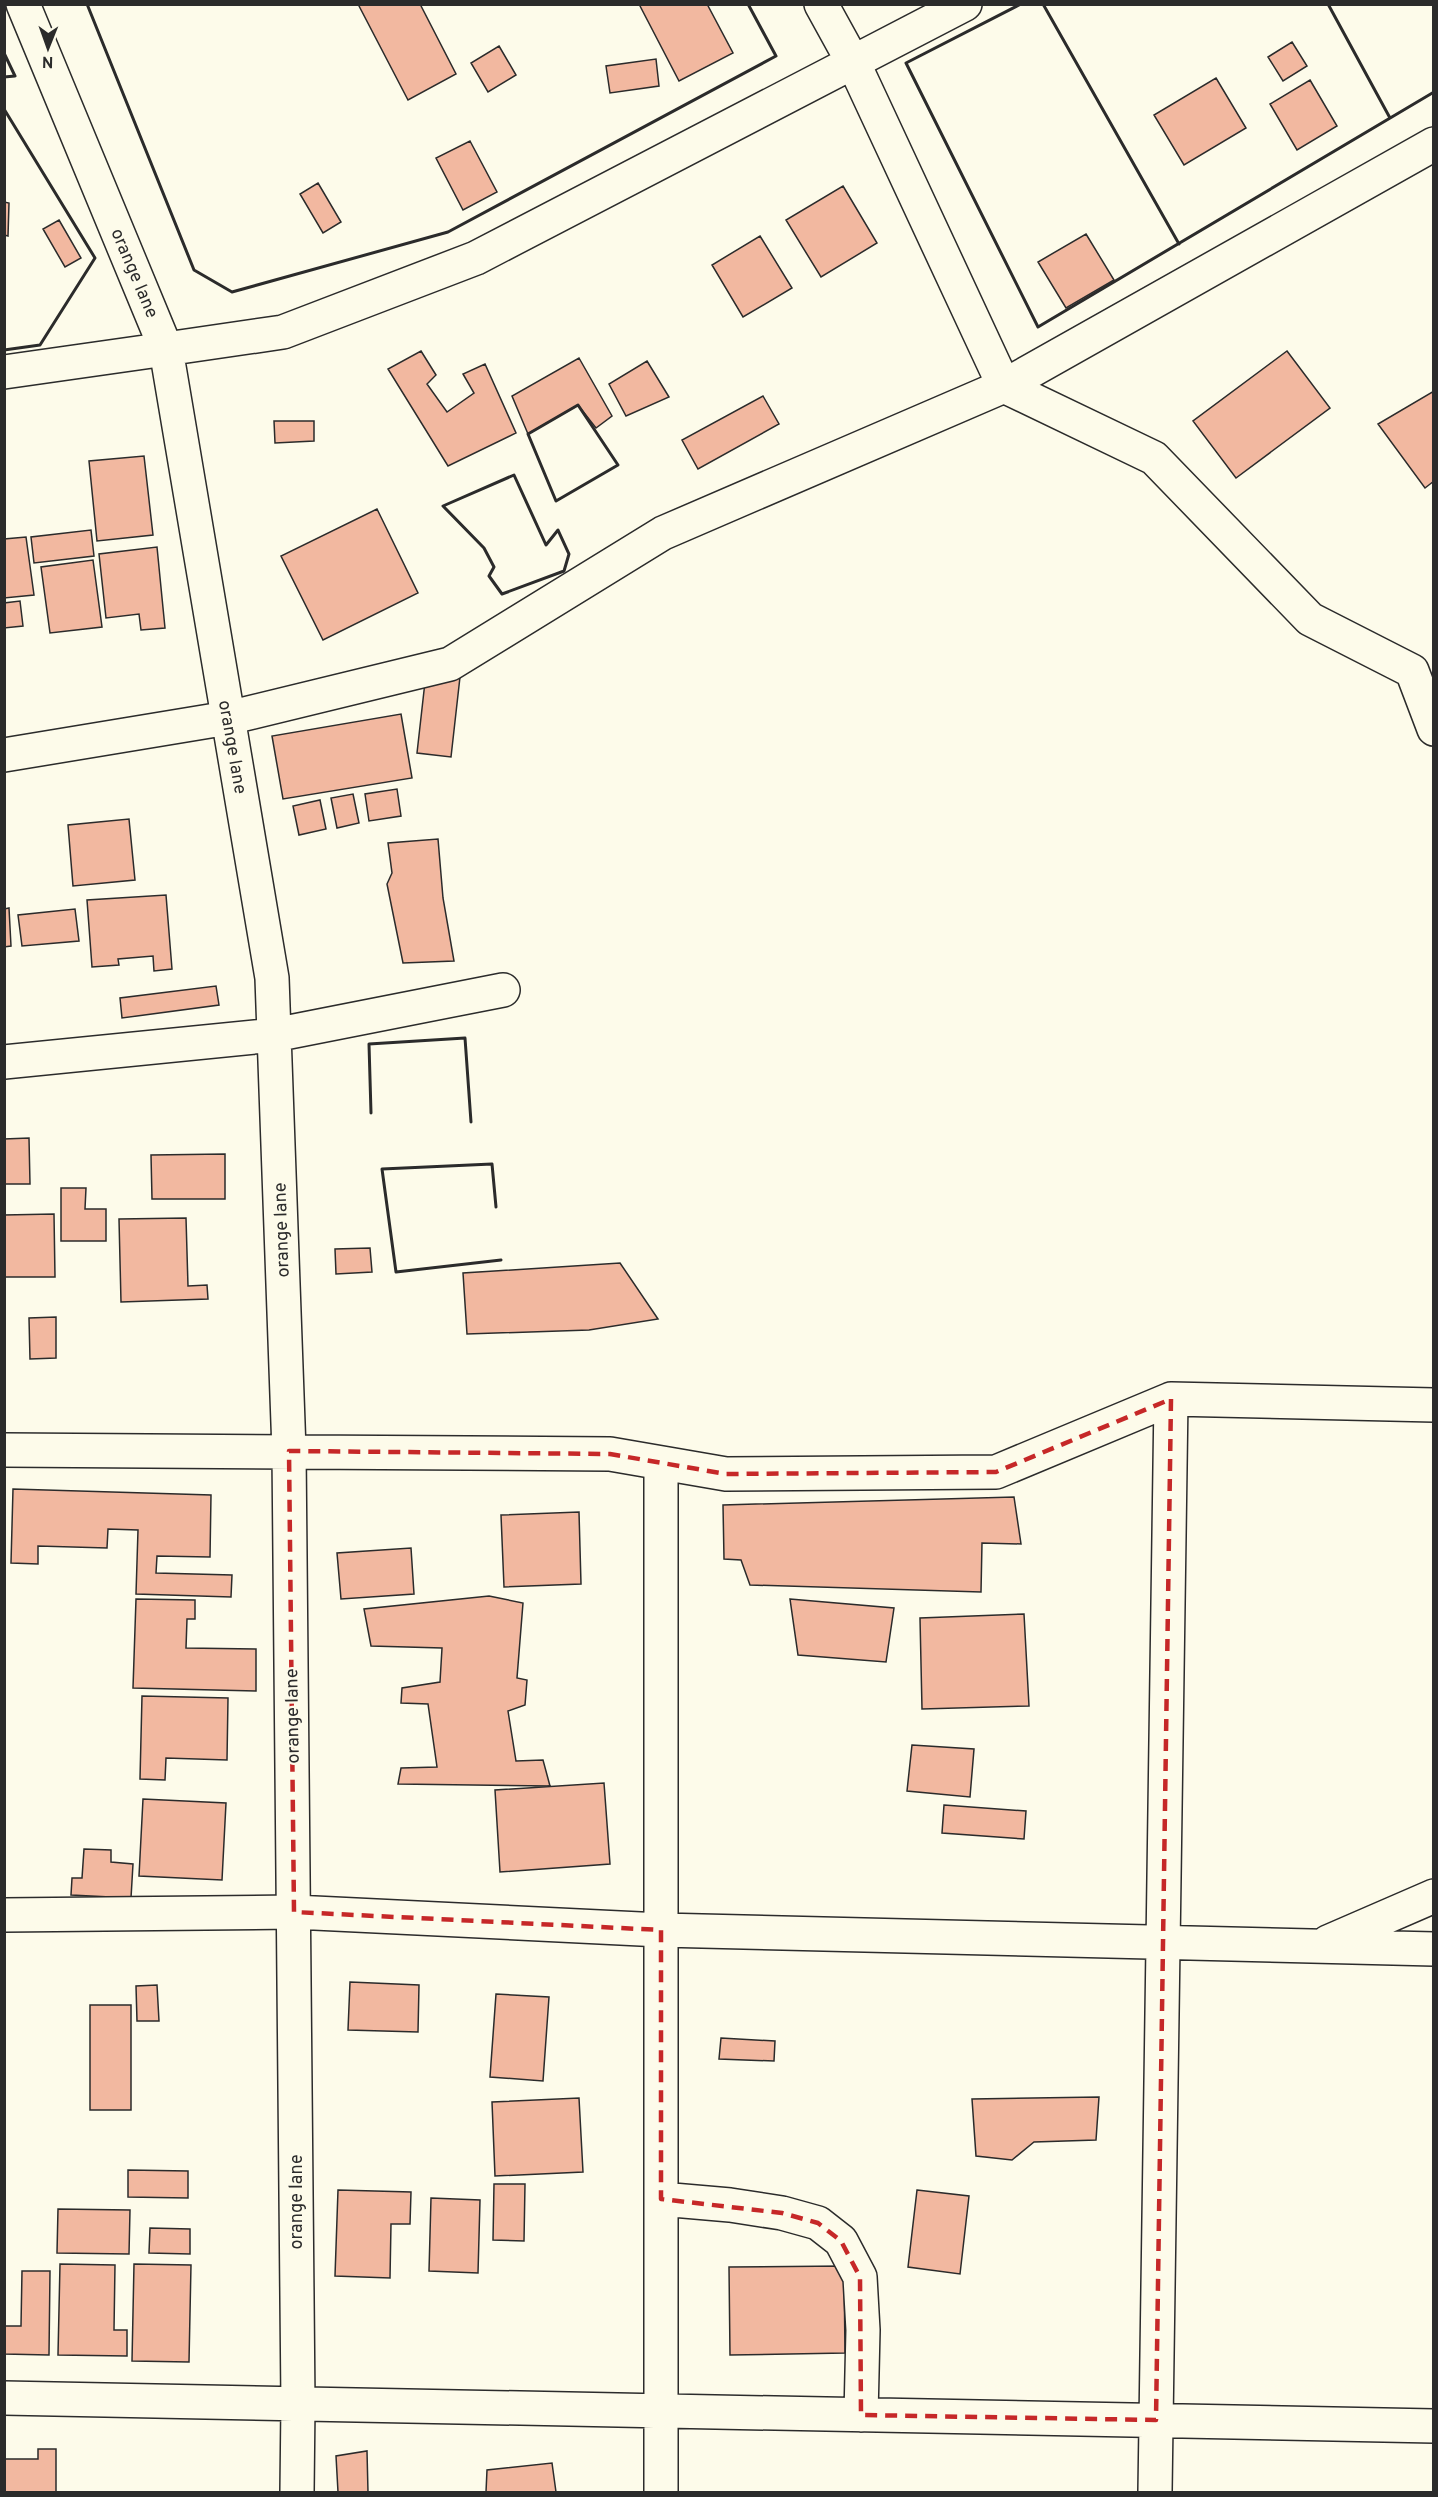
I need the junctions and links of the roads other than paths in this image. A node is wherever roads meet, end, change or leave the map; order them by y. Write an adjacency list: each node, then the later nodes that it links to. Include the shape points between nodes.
1 (23, 4): 6 (street, orange lane)
2 (821, 4): 4 (street)
3 (965, 4): 4 (street)
4 (854, 64): 6 (street, via 476,258 283,332); 8 (street)
5 (1434, 144): 8 (street)
6 (166, 349): 7 (street); 10 (street, orange lane)
7 (4, 372)
8 (1004, 386): 9 (street, via 1154,458 1310,619); 10 (street, via 663,533 450,664)
9 (1423, 663): 11 (street)
10 (228, 718): 12 (street); 14 (street, orange lane, via 272,978)
11 (1434, 729)
12 (4, 755)
13 (503, 990): 14 (street)
14 (274, 1035): 15 (street); 19 (street, orange lane)
15 (4, 1062)
16 (1171, 1399): 17 (street); 20 (street, via 996,1472 726,1474); 25 (street)
17 (1434, 1405)
18 (4, 1450): 19 (street)
19 (289, 1451): 20 (street, via 610,1455); 22 (street, orange lane)
20 (661, 1464): 24 (street)
21 (1434, 1896): 26 (street)
22 (294, 1912): 23 (street); 24 (street); 30 (street, orange lane)
23 (4, 1915)
24 (661, 1930): 25 (street); 28 (street)
25 (1163, 1942): 26 (street); 33 (street)
26 (1317, 1946): 27 (street)
27 (1434, 1949)
28 (661, 2199): 31 (street); 32 (street, via 782,2213 819,2223 841,2241 860,2277)
29 (4, 2398): 30 (street)
30 (298, 2404): 31 (street); 35 (street, orange lane)
31 (661, 2411): 32 (street); 36 (street)
32 (861, 2415): 33 (street)
33 (1156, 2420): 34 (street); 37 (street)
34 (1434, 2426)
35 (297, 2493)
36 (661, 2493)
37 (1155, 2493)

